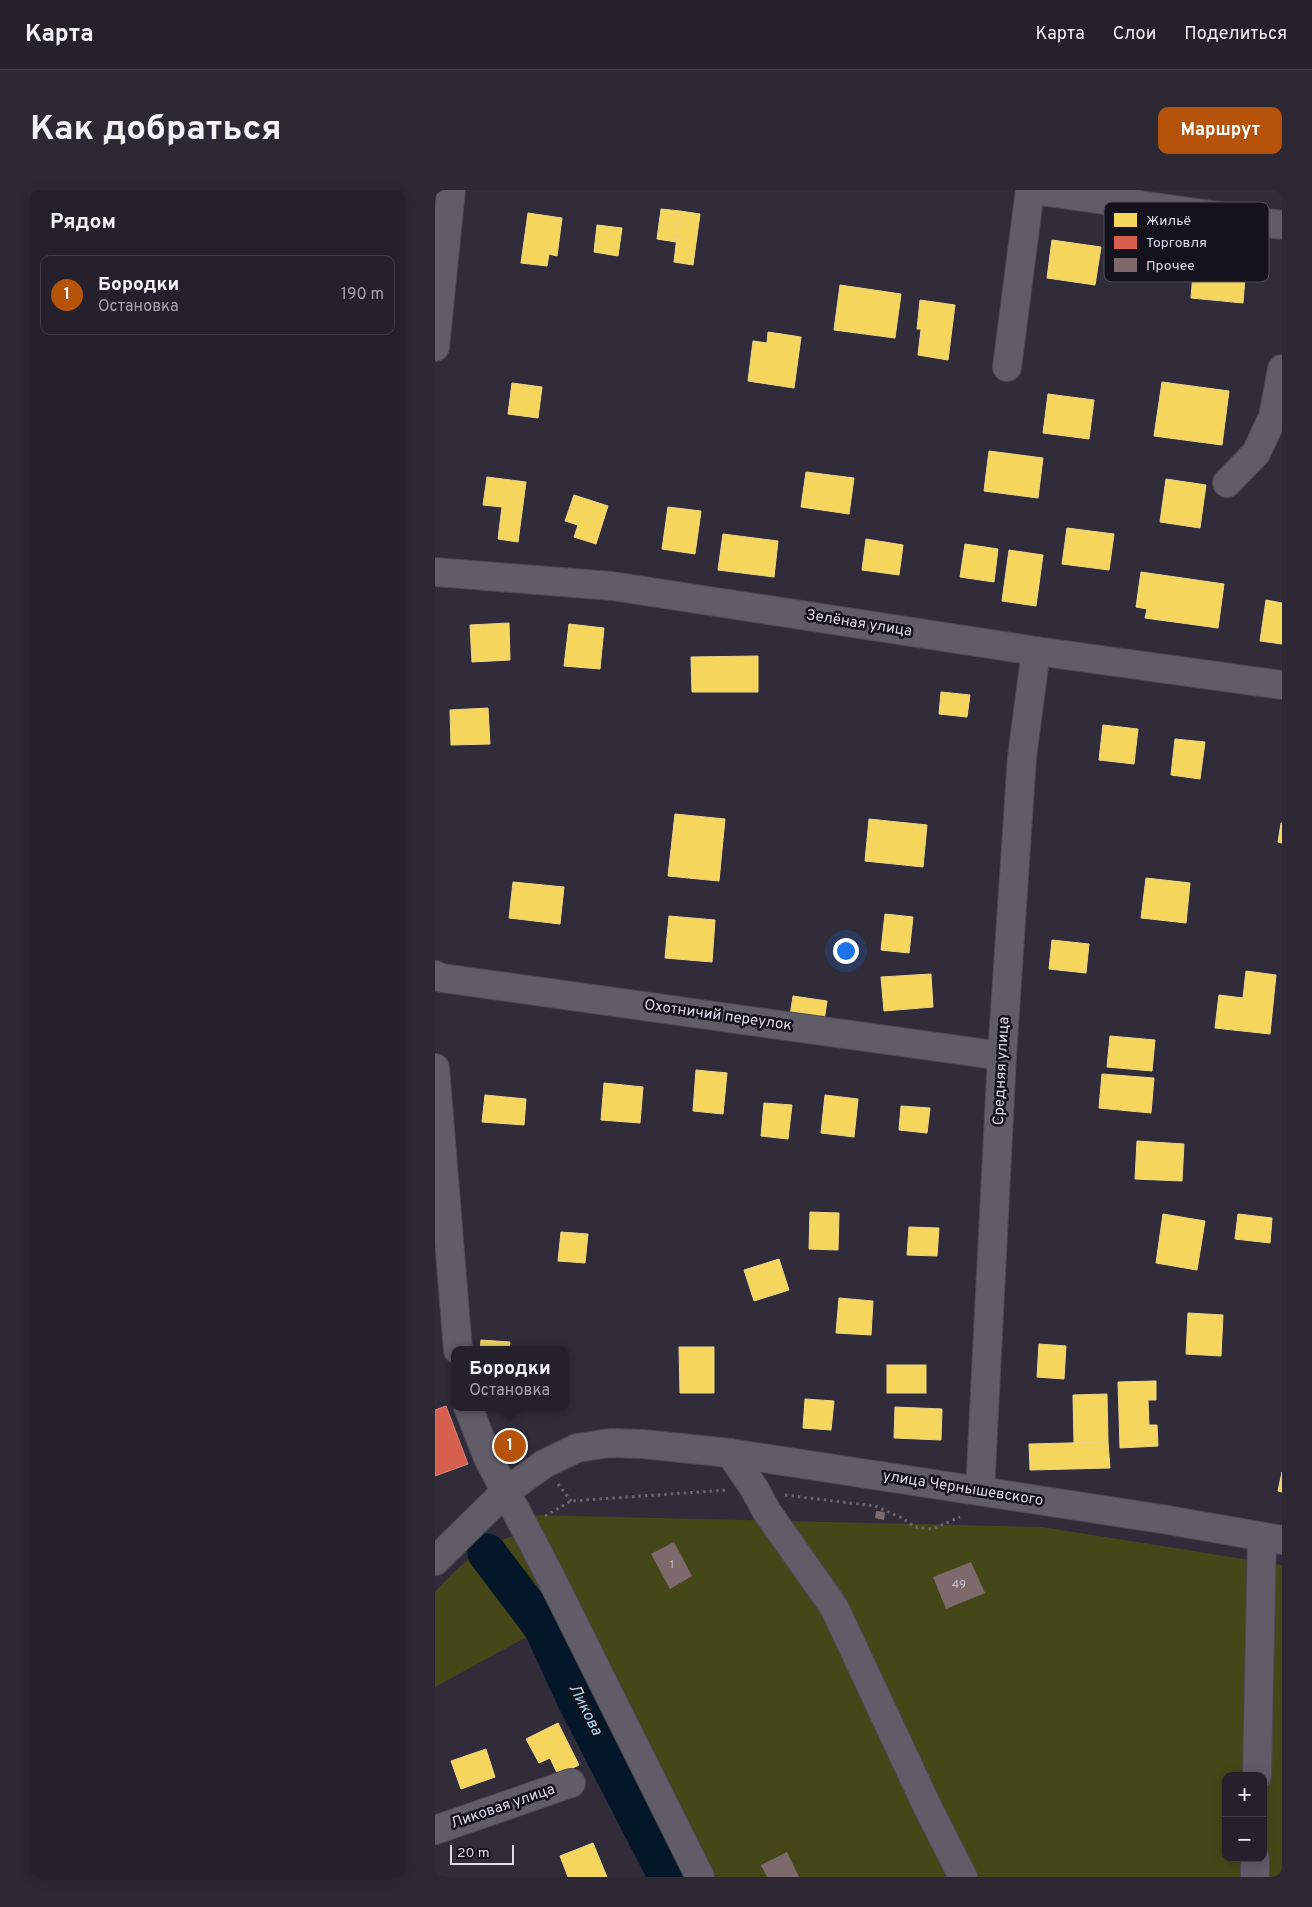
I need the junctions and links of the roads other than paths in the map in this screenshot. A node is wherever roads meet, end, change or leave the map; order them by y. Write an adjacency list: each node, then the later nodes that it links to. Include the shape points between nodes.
1 (451, 190): 6 (street)
2 (1032, 190): 3 (street); 8 (street)
3 (1115, 202)
4 (1269, 224): 5 (street)
5 (1282, 226)
6 (441, 234): 7 (street)
7 (435, 347)
8 (1007, 368)
9 (1282, 368): 10 (street, via 1273,417 1256,453)
10 (1227, 483)
11 (435, 572): 12 (street, Зелёная улица, via 612,586)
12 (1036, 651): 13 (street, Зелёная улица); 15 (street, Средняя улица, via 1022,757)
13 (1282, 685)
14 (435, 975): 15 (street, Охотничий переулок)
15 (1003, 1056): 21 (street, Средняя улица)
16 (435, 1068): 17 (street)
17 (458, 1346)
18 (470, 1411): 20 (street)
19 (730, 1453): 20 (street, улица Чернышевского, via 643,1444 610,1443 577,1448 544,1464); 21 (street, улица Чернышевского); 29 (street, via 834,1607)
20 (505, 1492): 23 (street, улица Чернышевского); 28 (street)
21 (979, 1492): 22 (street, улица Чернышевского)
22 (1272, 1538): 24 (street)
23 (435, 1561)
24 (1257, 1772)
25 (571, 1783): 26 (street, Ликовая улица)
26 (435, 1830)
27 (1255, 1862): 30 (street)
28 (700, 1877)
29 (963, 1877)
30 (1255, 1877)

